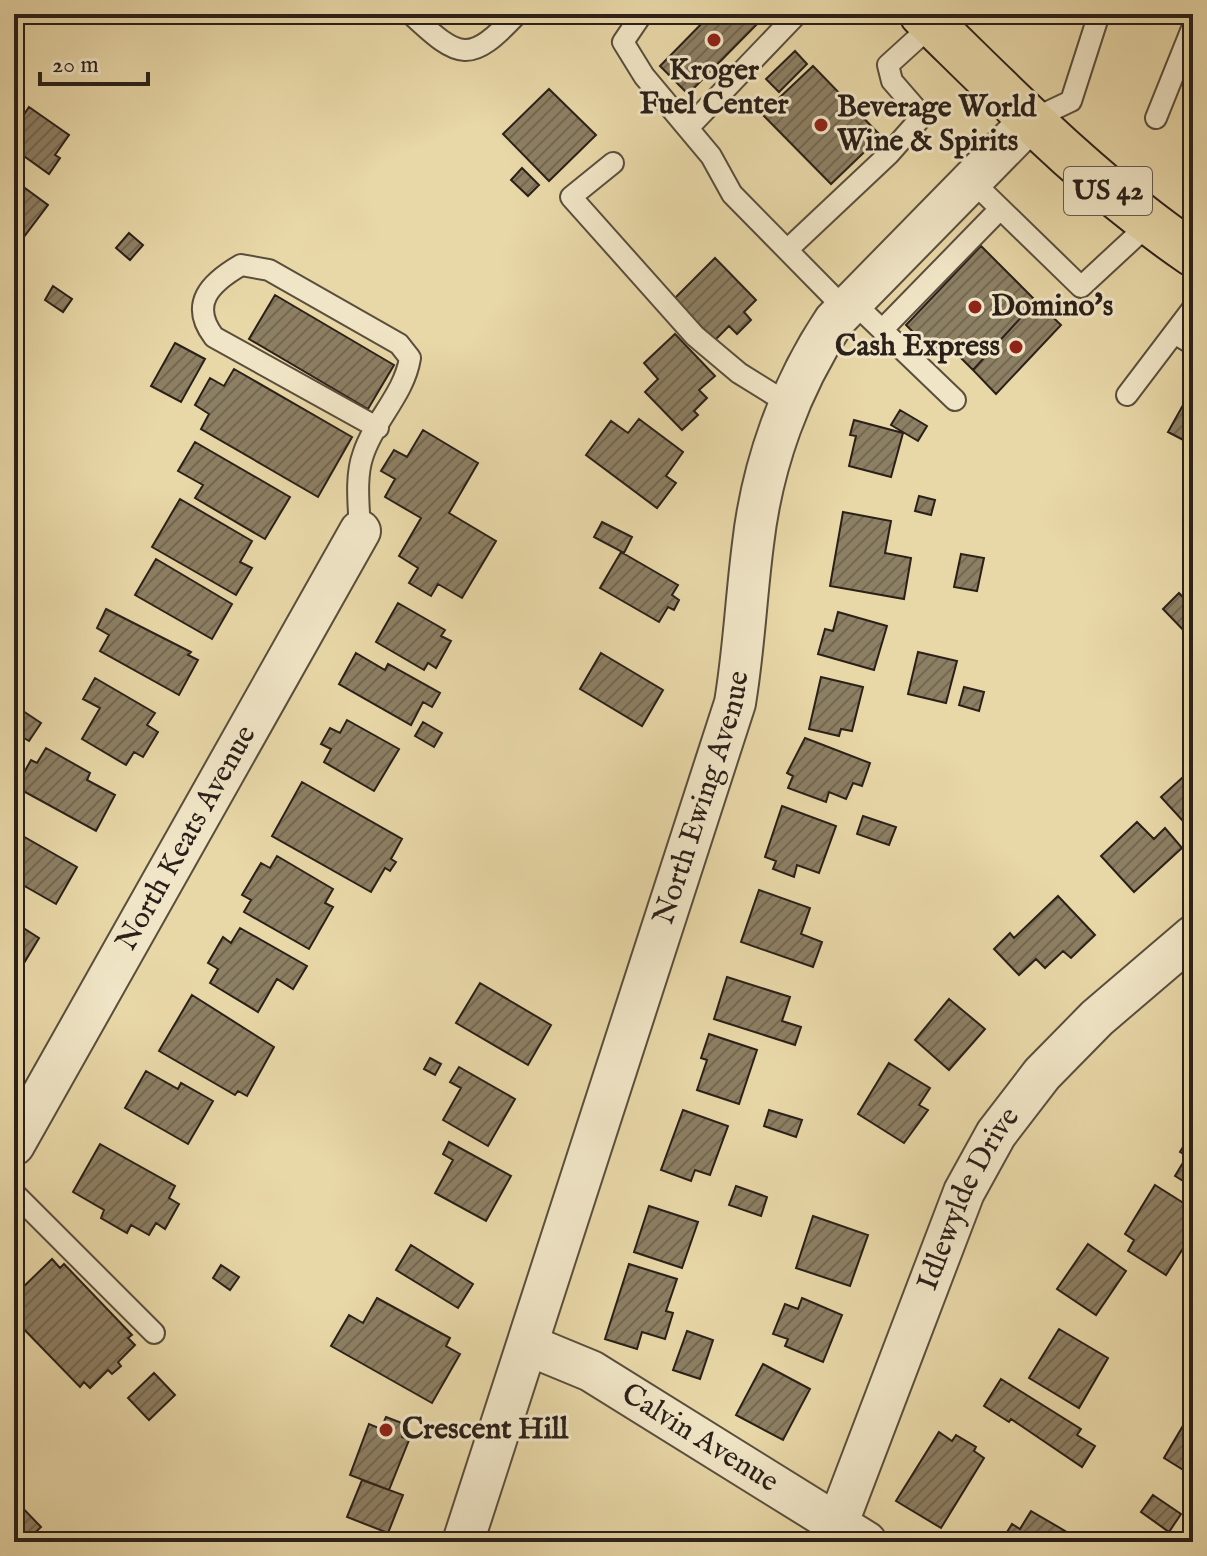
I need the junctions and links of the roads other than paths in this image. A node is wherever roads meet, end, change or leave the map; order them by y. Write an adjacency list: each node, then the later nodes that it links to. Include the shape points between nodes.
1 (411, 14): 2 (lane, via 444,45 470,52 490,43)
2 (517, 14)
3 (642, 14): 10 (lane, via 623,42)
4 (797, 14): 10 (lane)
5 (1099, 14): 9 (lane, via 1071,101)
6 (928, 19): 9 (main road, US 42); 15 (lane, via 888,65 892,81 918,111 919,120)
7 (1193, 26): 8 (lane)
8 (1156, 118)
9 (1031, 120): 12 (street, North Ewing Avenue); 14 (main road, US 42, via 1082,170)
10 (688, 128): 15 (lane, via 732,194)
11 (613, 163): 23 (lane, via 571,197 695,336 739,373)
12 (972, 181): 13 (lane); 16 (street, North Ewing Avenue)
13 (1000, 209): 14 (lane, via 1081,287); 18 (lane)
14 (1176, 238)
15 (787, 250): 16 (lane)
16 (849, 306): 18 (lane); 23 (street, North Ewing Avenue, via 811,357)
17 (1193, 308): 19 (lane)
18 (882, 330): 22 (lane)
19 (1174, 333): 20 (lane); 21 (lane)
20 (1193, 344)
21 (1127, 395)
22 (955, 400)
23 (789, 404): 30 (street, North Ewing Avenue, via 768,469 753,543 735,703)
24 (378, 428): 24 (lane, via 407,376 410,358 399,344 269,270 241,265 219,277 202,305 202,321 214,337); 25 (lane, via 363,455)
25 (360, 531): 27 (street, North Keats Avenue)
26 (1193, 936): 31 (street, Idlewylde Drive, via 1097,1018 1042,1074 996,1134 964,1192)
27 (14, 1145)
28 (14, 1193): 29 (lane)
29 (154, 1333)
30 (528, 1345): 31 (street, Calvin Avenue, via 591,1371); 32 (street, North Ewing Avenue)
31 (851, 1533)
32 (463, 1542)

